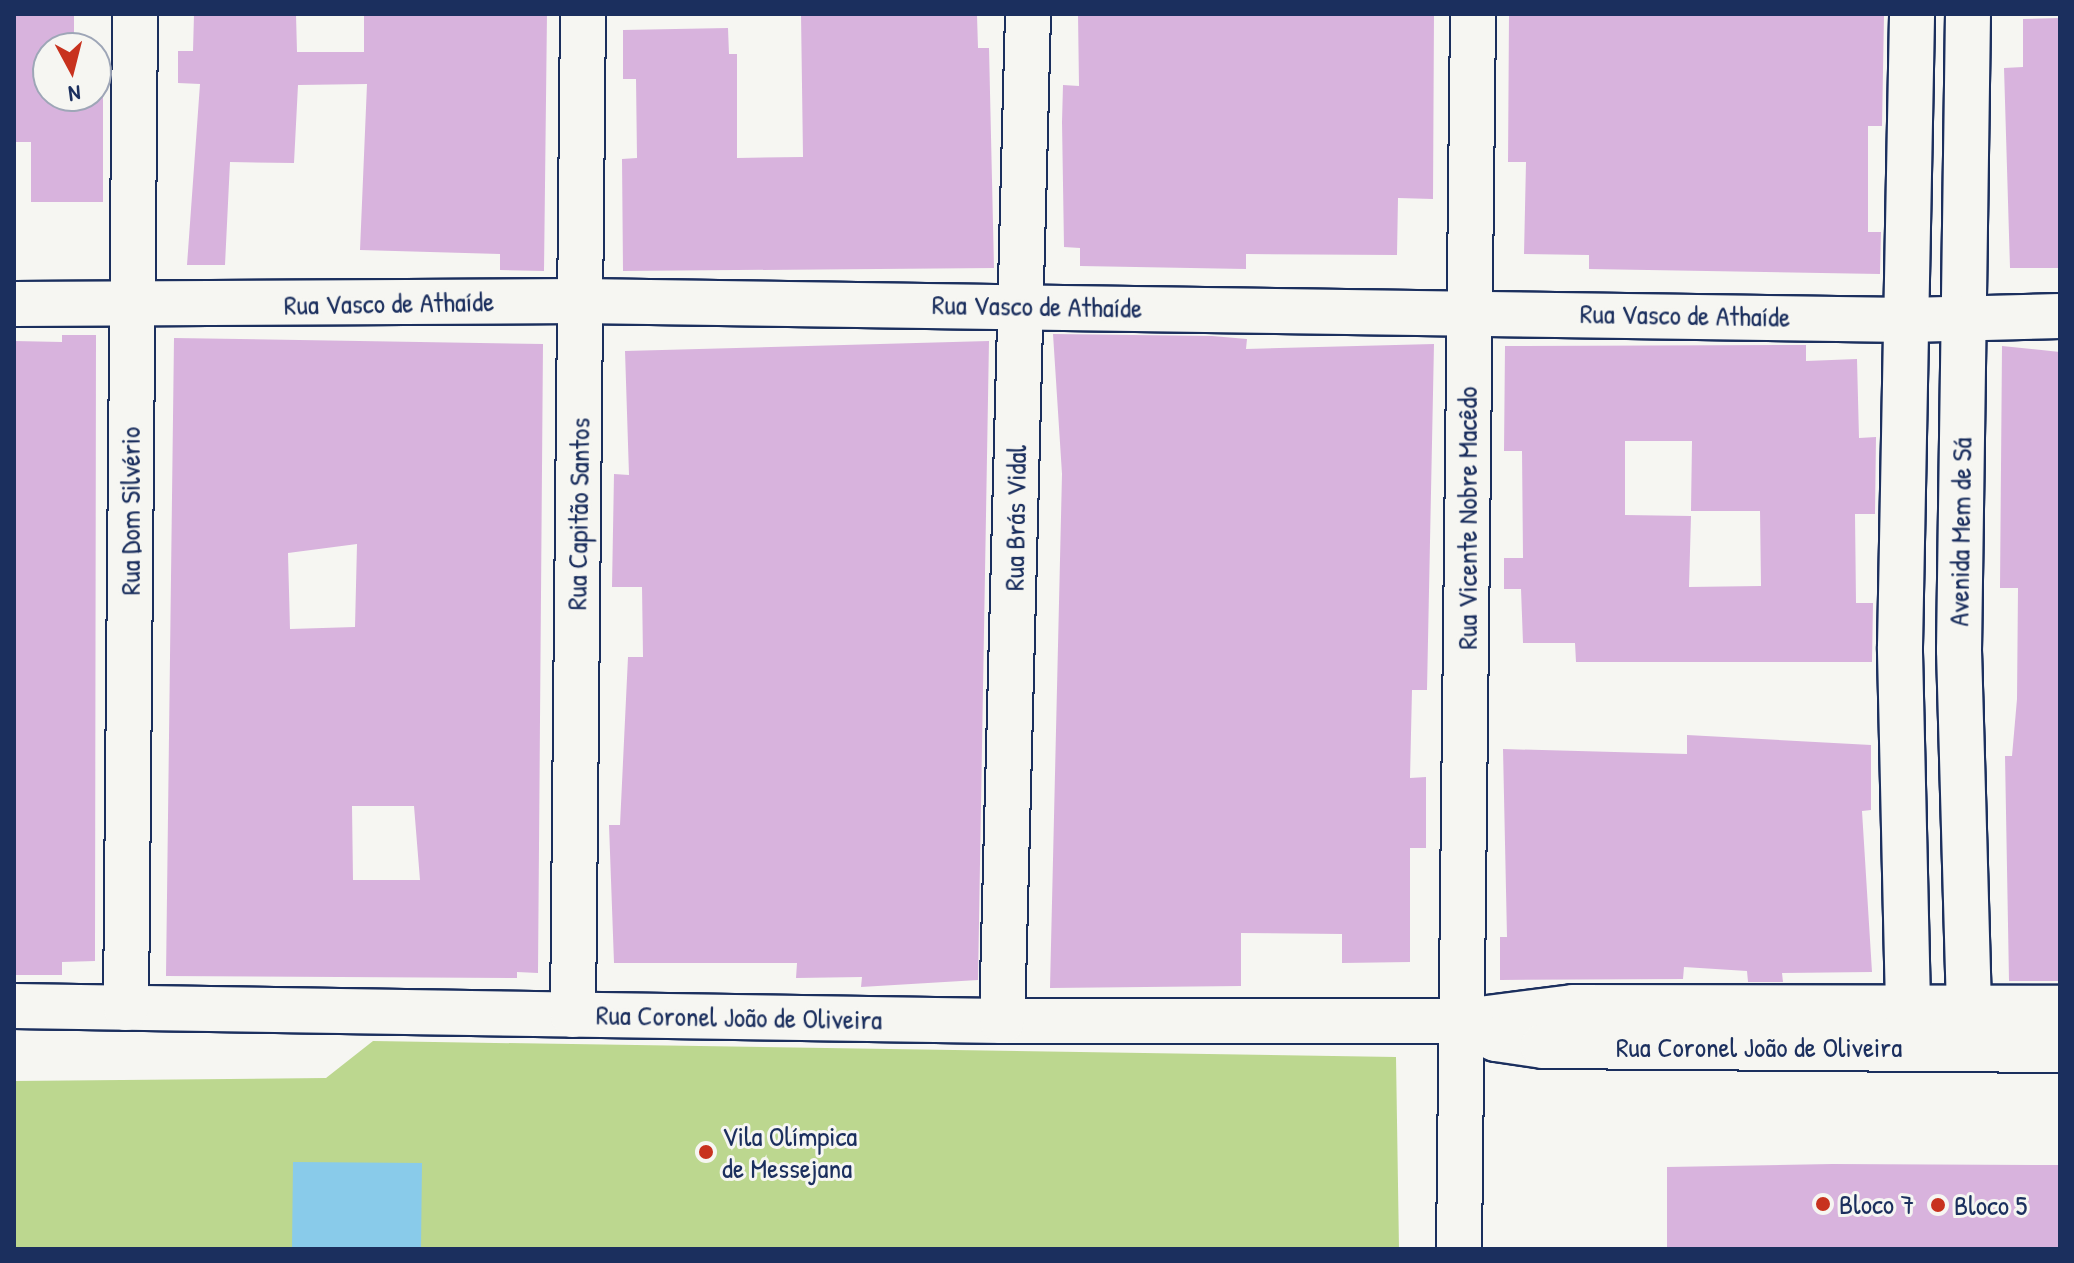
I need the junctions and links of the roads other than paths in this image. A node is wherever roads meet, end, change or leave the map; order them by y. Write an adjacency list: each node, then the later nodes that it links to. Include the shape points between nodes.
1 (135, 14): 10 (street, Rua Dom Silvério)
2 (583, 14): 7 (street, Rua Capitão Santos)
3 (1028, 14): 9 (street, Rua Brás Vidal)
4 (1473, 14): 11 (street, Rua Vicente Nobre Macêdo)
5 (1912, 14): 14 (street, Avenida Mem de Sá)
6 (1968, 14): 13 (street, Avenida Mem de Sá)
7 (580, 301): 9 (street, Rua Vasco de Athaíde); 10 (street, Rua Vasco de Athaíde); 20 (street, Rua Capitão Santos)
8 (14, 304): 10 (street, Rua Vasco de Athaíde)
9 (1020, 305): 11 (street, Rua Vasco de Athaíde); 21 (street, Rua Brás Vidal)
10 (132, 307): 18 (street, Rua Dom Silvério)
11 (1469, 310): 14 (street, Rua Vasco de Athaíde); 22 (street, Rua Vicente Nobre Macêdo)
12 (2060, 316): 13 (street, Rua Vasco de Athaíde)
13 (1963, 318): 14 (street, Rua Vasco de Athaíde); 16 (street, Avenida Mem de Sá)
14 (1908, 320): 15 (street, Avenida Mem de Sá)
15 (1900, 647): 16 (street); 23 (street, Avenida Mem de Sá)
16 (1959, 650): 24 (street, Avenida Mem de Sá)
17 (14, 1006): 18 (street, Rua Coronel João de Oliveira)
18 (126, 1008): 20 (street, Rua Coronel João de Oliveira)
19 (2060, 1008): 24 (street, Rua Coronel João de Oliveira)
20 (573, 1015): 21 (street, Rua Coronel João de Oliveira)
21 (1002, 1021): 22 (street, Rua Coronel João de Oliveira)
22 (1464, 1021): 23 (street, Rua Coronel João de Oliveira, via 1496,1039 1543,1046); 26 (street, Rua Vicente Nobre Macêdo)
23 (1909, 1028): 24 (street, Rua Coronel João de Oliveira)
24 (1970, 1029): 25 (street, Rua Coronel João de Oliveira)
25 (2060, 1050)
26 (1459, 1249)

